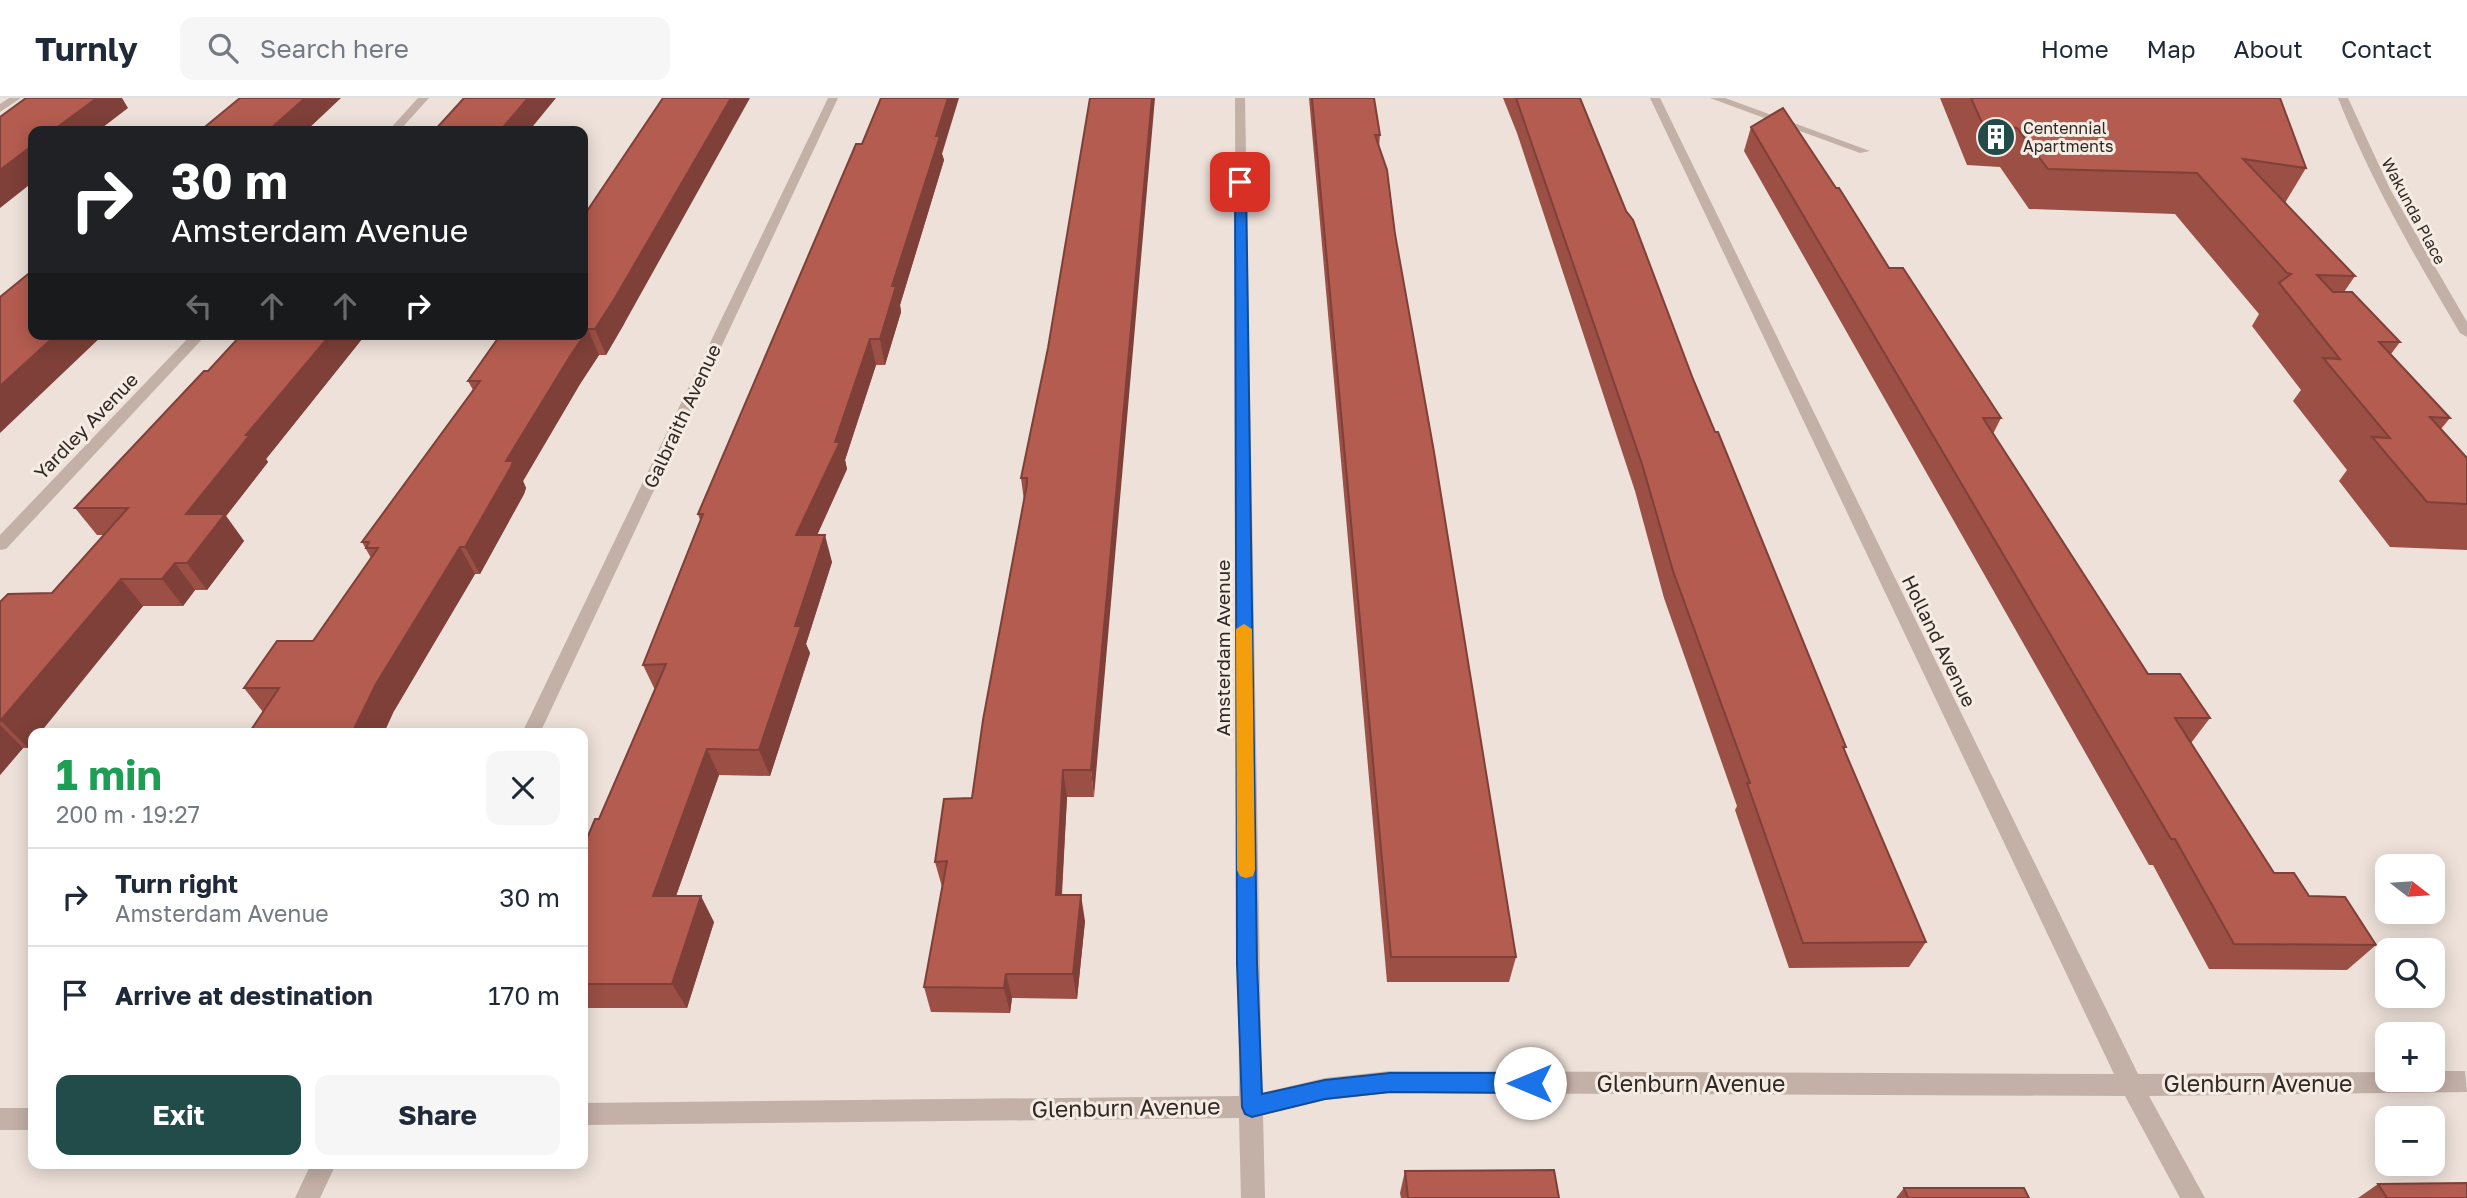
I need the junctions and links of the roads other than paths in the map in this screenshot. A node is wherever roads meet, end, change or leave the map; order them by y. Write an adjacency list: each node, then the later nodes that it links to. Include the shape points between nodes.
1 (16, 98): 8 (street)
2 (425, 98): 9 (street)
3 (833, 98): 14 (street, Galbraith Avenue)
4 (1240, 98): 17 (street, Amsterdam Avenue)
5 (1655, 98): 16 (street, Holland Avenue)
6 (1715, 98): 10 (street)
7 (2343, 98): 11 (street, Wakunda Place, via 2398,218)
8 (0, 109)
9 (398, 126)
10 (1864, 151)
11 (2467, 333)
12 (194, 340): 13 (street, Yardley Avenue)
13 (0, 545)
14 (533, 728)
15 (2465, 1082): 16 (street, Glenburn Avenue)
16 (2131, 1085): 17 (street, Glenburn Avenue, via 1390,1082 1325,1090); 24 (street, Holland Avenue)
17 (1252, 1107): 18 (street, Glenburn Avenue); 23 (street, Amsterdam Avenue)
18 (588, 1114)
19 (0, 1119): 20 (street)
20 (28, 1119)
21 (322, 1169): 22 (street)
22 (307, 1198)
23 (1253, 1198)
24 (2193, 1198)

